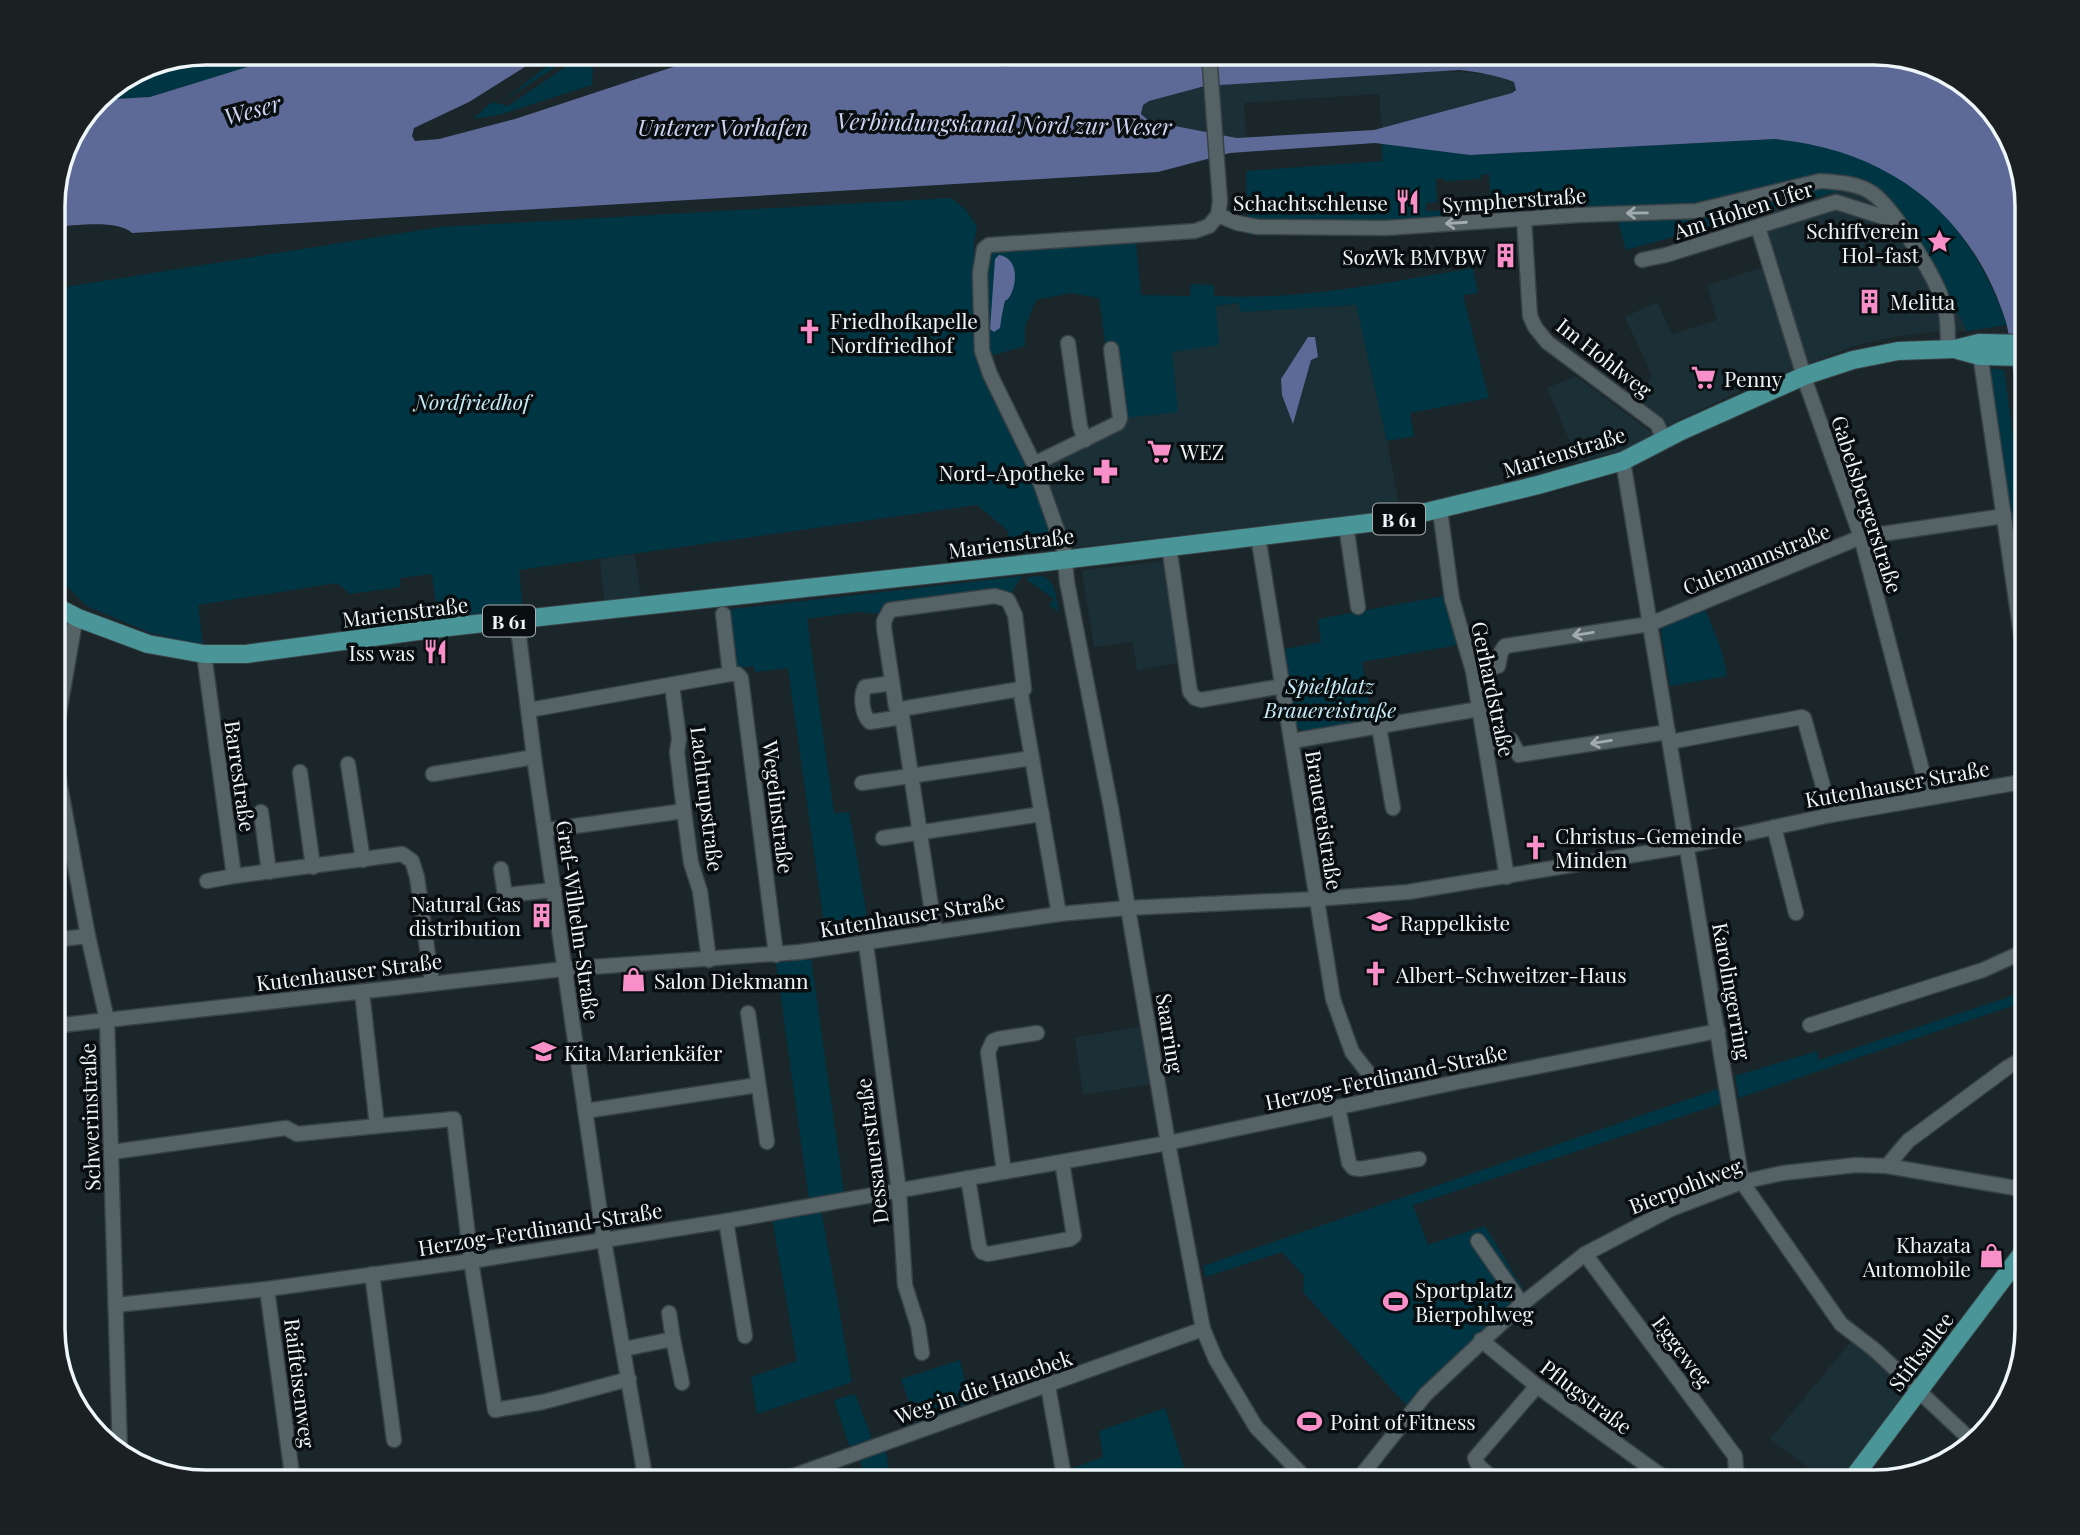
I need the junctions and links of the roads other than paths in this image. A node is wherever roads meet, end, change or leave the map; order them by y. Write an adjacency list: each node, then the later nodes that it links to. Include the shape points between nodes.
1 (1210, 65): 2 (street)
2 (1218, 215): 3 (street, Sympherstraße, one-way to 2, via 1386,228 1258,227); 18 (street, Saarring, via 1209,226 1195,231 999,243 984,249 980,273 982,351)
3 (1524, 219): 4 (street, Sympherstraße, one-way to 3, via 1872,192 1820,181 1696,211); 15 (street, Im Hohlweg, via 1528,304 1535,327 1546,342 1657,424)
4 (1896, 221): 5 (street, Am Hohen Ufer, via 1836,202); 9 (street, Sympherstraße, via 1937,286)
5 (1758, 227): 6 (street, Am Hohen Ufer); 14 (street, Gabelsbergerstraße)
6 (1642, 260)
7 (1068, 342): 16 (street)
8 (2015, 347): 11 (main road, Marienstraße / B 61)
9 (1951, 349): 10 (main road, Marienstraße / B 61); 14 (main road, Marienstraße / B 61, via 1898,351)
10 (1979, 350): 11 (main road, Marienstraße / B 61); 20 (street)
11 (2002, 350): 12 (main road, Marienstraße / B 61)
12 (2015, 354)
13 (1117, 357): 16 (street, via 1120,418)
14 (1804, 376): 15 (main road, Marienstraße / B 61); 23 (street, Gabelsbergerstraße)
15 (1664, 439): 17 (main road, Marienstraße / B 61)
16 (1085, 440): 18 (street)
17 (1623, 461): 19 (main road, Marienstraße / B 61); 32 (street, Karolingerring)
18 (1034, 464): 25 (street, Saarring)
19 (1440, 510): 21 (main road, Marienstraße / B 61); 34 (street, Gerhardstraße, via 1452,599)
20 (2004, 516): 23 (street, Culemannstraße); 26 (street)
21 (1346, 525): 22 (main road, Marienstraße / B 61); 27 (street)
22 (1258, 536): 24 (main road, Marienstraße / B 61); 39 (street, Brauereistraße)
23 (1861, 537): 32 (street, Culemannstraße); 56 (street, Gabelsbergerstraße)
24 (1169, 546): 25 (main road, Marienstraße / B 61); 39 (street, via 1190,692 1201,700)
25 (1064, 560): 31 (main road, Marienstraße / B 61); 77 (street, Saarring)
26 (2015, 588)
27 (1358, 607)
28 (65, 611): 30 (main road, Marienstraße / B 61)
29 (723, 614): 35 (street)
30 (78, 618): 33 (main road, Marienstraße / B 61, via 148,644); 36 (street, Schwerinstraße)
31 (517, 620): 33 (main road, Marienstraße / B 61, via 246,654); 42 (street, Graf-Wilhelm-Straße)
32 (1650, 624): 34 (street, Culemannstraße, one-way to 34, via 1505,646 1498,666); 45 (street, Karolingerring)
33 (204, 654): 72 (street, Barrestraße)
34 (1473, 671): 41 (street, Gerhardstraße)
35 (730, 674): 38 (street); 84 (street, Wegelinstraße, via 741,678)
36 (65, 679)
37 (892, 683): 40 (street, via 884,628 890,610 995,596 1008,600 1015,615 1024,689); 43 (street, via 896,708); 43 (street, via 864,687 864,715 875,722)
38 (672, 685): 42 (street); 59 (street, Lachtrupstraße)
39 (1283, 687): 46 (street, Brauereistraße)
40 (1020, 690): 43 (street); 49 (street)
41 (1479, 709): 44 (street); 47 (street, Gerhardstraße)
42 (529, 710): 48 (street, Graf-Wilhelm-Straße)
43 (902, 713): 53 (street)
44 (1379, 727): 46 (street); 57 (street)
45 (1669, 737): 47 (street, one-way to 47, via 1518,755 1511,740); 62 (street, via 1802,717); 67 (street, Karolingerring)
46 (1292, 741): 76 (street, Brauereistraße)
47 (1485, 743): 73 (street, Gerhardstraße)
48 (534, 757): 52 (street); 64 (street, Graf-Wilhelm-Straße)
49 (1032, 758): 53 (street); 61 (street)
50 (348, 764): 68 (street)
51 (300, 772): 69 (street)
52 (433, 774)
53 (911, 776): 54 (street); 65 (street)
54 (862, 783)
55 (2015, 783): 56 (street, Kutenhauser Straße)
56 (1929, 797): 62 (street, Kutenhauser Straße)
57 (1393, 808)
58 (261, 811): 71 (street)
59 (684, 811): 64 (street); 86 (street, Lachtrupstraße)
60 (65, 812): 81 (street, Schwerinstraße)
61 (1042, 814): 65 (street); 78 (street)
62 (1831, 815): 63 (street, Kutenhauser Straße)
63 (1774, 827): 67 (street, Kutenhauser Straße); 79 (street)
64 (546, 830): 75 (street, Graf-Wilhelm-Straße)
65 (920, 833): 66 (street); 80 (street)
66 (883, 838)
67 (1688, 846): 73 (street, Kutenhauser Straße); 94 (street, Karolingerring)
68 (363, 860): 69 (street); 88 (street, via 402,854 412,861)
69 (313, 867): 71 (street)
70 (501, 869): 75 (street, via 505,895)
71 (269, 872): 72 (street)
72 (233, 876): 74 (street)
73 (1507, 877): 76 (street, Kutenhauser Straße, via 1408,892)
74 (206, 881)
75 (554, 890): 87 (street, Graf-Wilhelm-Straße)
76 (1317, 899): 77 (street, Kutenhauser Straße); 98 (street, Brauereistraße, via 1332,999 1341,1027 1352,1052)
77 (1127, 908): 78 (street, Kutenhauser Straße); 103 (street, Saarring)
78 (1059, 914): 80 (street, Kutenhauser Straße)
79 (1796, 914)
80 (935, 932): 83 (street, Kutenhauser Straße)
81 (88, 936): 82 (street); 91 (street, Schwerinstraße)
82 (65, 939)
83 (866, 944): 84 (street, Kutenhauser Straße); 112 (street, Dessauerstraße)
84 (776, 955): 86 (street, Kutenhauser Straße)
85 (2015, 956): 93 (street)
86 (709, 960): 87 (street, Kutenhauser Straße)
87 (564, 968): 88 (street, Kutenhauser Straße); 100 (street, Graf-Wilhelm-Straße)
88 (432, 983): 89 (street, Kutenhauser Straße)
89 (362, 992): 91 (street, Kutenhauser Straße); 101 (street)
90 (748, 1013): 97 (street)
91 (107, 1020): 92 (street, Kutenhauser Straße); 104 (street, Schwerinstraße)
92 (65, 1025)
93 (1810, 1025)
94 (1718, 1031): 98 (street, Herzog-Ferdinand-Straße); 110 (street, Karolingerring)
95 (1037, 1033): 108 (street, via 998,1039 988,1052)
96 (2015, 1063): 107 (street, via 1908,1142)
97 (758, 1085): 100 (street); 102 (street)
98 (1387, 1097): 99 (street, Herzog-Ferdinand-Straße)
99 (1338, 1107): 103 (street, Herzog-Ferdinand-Straße); 105 (street, via 1353,1168)
100 (585, 1111): 114 (street, Graf-Wilhelm-Straße)
101 (377, 1126): 104 (street, via 296,1134 286,1128); 117 (street, via 454,1119)
102 (767, 1142)
103 (1168, 1143): 106 (street, Herzog-Ferdinand-Straße); 124 (street, Saarring)
104 (112, 1152): 122 (street, Schwerinstraße)
105 (1419, 1159)
106 (1062, 1162): 108 (street, Herzog-Ferdinand-Straße); 109 (street, via 1074,1236 988,1254 979,1246)
107 (1887, 1166): 110 (street, Bierpohlweg, via 1822,1168); 111 (street, Bierpohlweg)
108 (1004, 1172): 109 (street, Herzog-Ferdinand-Straße)
109 (968, 1178): 112 (street, Herzog-Ferdinand-Straße)
110 (1742, 1182): 116 (street, Bierpohlweg, via 1671,1209); 134 (street, Karolingerring, via 1841,1324)
111 (2015, 1188)
112 (899, 1191): 113 (street, Herzog-Ferdinand-Straße); 129 (street, Dessauerstraße, via 905,1285)
113 (726, 1221): 114 (street, Herzog-Ferdinand-Straße); 125 (street)
114 (604, 1241): 117 (street, Herzog-Ferdinand-Straße); 128 (street, Graf-Wilhelm-Straße)
115 (1478, 1241): 121 (street)
116 (1585, 1254): 121 (street, Bierpohlweg); 146 (street, Eggeweg, via 1735,1456)
117 (471, 1261): 119 (street, Herzog-Ferdinand-Straße); 130 (street, via 495,1410 544,1402)
118 (2015, 1264): 134 (main road, Stiftsallee)
119 (372, 1274): 120 (street, Herzog-Ferdinand-Straße); 136 (street)
120 (267, 1289): 122 (street, Herzog-Ferdinand-Straße); 138 (street, Raiffeisenweg)
121 (1522, 1304): 127 (street, Bierpohlweg)
122 (116, 1306): 137 (street, Schwerinstraße)
123 (669, 1313): 126 (street)
124 (1203, 1329): 132 (street, Weg in die Hanebek); 142 (street, Saarring, via 1256,1427)
125 (745, 1336)
126 (673, 1339): 128 (street); 131 (street)
127 (1481, 1340): 133 (street, Pflugstraße); 143 (street, Bierpohlweg, via 1426,1395)
128 (624, 1349): 130 (street, Graf-Wilhelm-Straße)
129 (922, 1353)
130 (629, 1378): 139 (street, Graf-Wilhelm-Straße)
131 (682, 1383)
132 (1048, 1386): 140 (street, Weg in die Hanebek); 141 (street)
133 (1537, 1386): 144 (street, via 1475,1458); 145 (street, Pflugstraße)
134 (1919, 1390): 135 (street, Karolingerring); 147 (main road, Stiftsallee)
135 (1966, 1436)
136 (394, 1440)
137 (120, 1441)
138 (291, 1470)
139 (644, 1470)
140 (832, 1470)
141 (1063, 1470)
142 (1297, 1470)
143 (1366, 1470)
144 (1483, 1470)
145 (1653, 1470)
146 (1734, 1470)
147 (1859, 1470)

